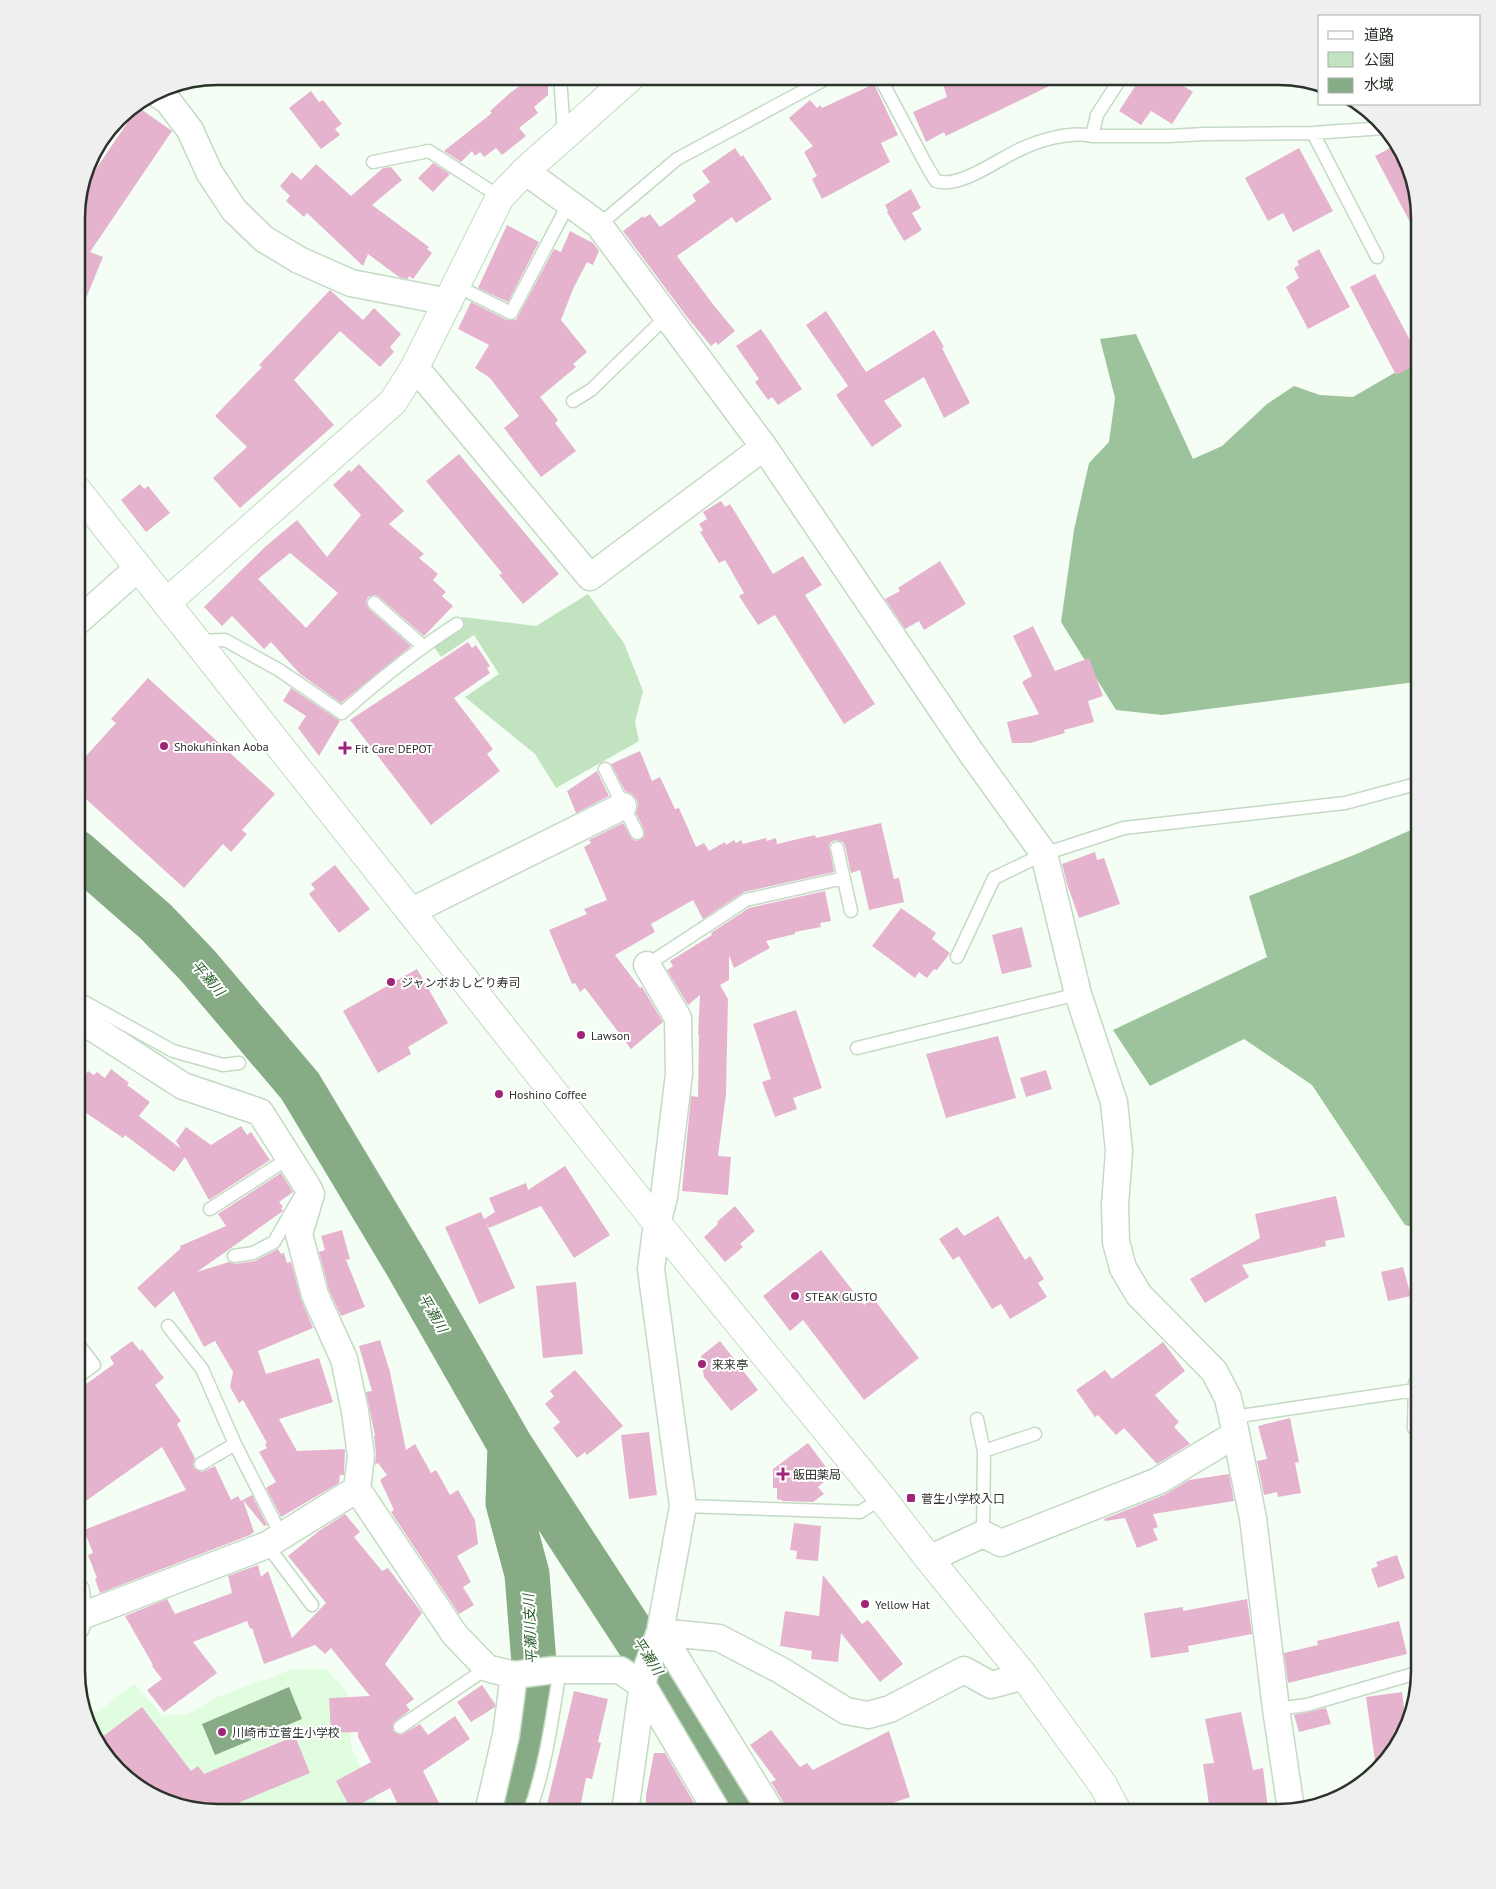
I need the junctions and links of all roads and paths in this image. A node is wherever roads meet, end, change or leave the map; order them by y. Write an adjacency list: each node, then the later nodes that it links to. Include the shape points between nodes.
1 (561, 85): 10 (lane)
2 (622, 85): 10 (street)
3 (814, 85): 15 (lane, via 677,159)
4 (884, 85): 9 (lane, via 928,168 936,181 944,184 957,182 1022,148 1065,135 1081,133)
5 (1116, 85): 9 (lane, via 1097,115)
6 (163, 97): 17 (street, via 190,130 209,172 234,210 264,239 299,260 351,283)
7 (1377, 129): 8 (lane)
8 (1313, 133): 9 (lane); 16 (lane)
9 (1092, 136)
10 (564, 137): 12 (street)
11 (373, 162): 13 (lane, via 429,151)
12 (525, 171): 13 (street); 14 (street)
13 (500, 197): 17 (street)
14 (569, 203): 15 (street); 17 (lane, via 511,313)
15 (599, 226): 18 (street)
16 (1377, 257)
17 (453, 294): 19 (street)
18 (667, 316): 20 (lane, via 591,390); 21 (street)
19 (416, 367): 21 (street, via 590,577); 24 (street, via 393,402)
20 (573, 401)
21 (764, 447): 35 (street)
22 (85, 501): 23 (street)
23 (138, 568): 24 (street); 26 (street)
24 (166, 603): 28 (street)
25 (374, 603): 29 (lane)
26 (85, 615)
27 (457, 624): 29 (lane)
28 (196, 641): 29 (lane, via 225,640 279,670 342,713); 38 (street)
29 (423, 646)
30 (605, 769): 32 (lane)
31 (1411, 786): 35 (lane, via 1345,803 1124,828)
32 (623, 806): 33 (lane); 38 (street)
33 (637, 832)
34 (837, 848): 36 (lane)
35 (1044, 854): 39 (lane, via 994,878); 41 (street)
36 (844, 878): 37 (lane); 40 (lane, via 746,900)
37 (851, 911)
38 (410, 912): 49 (street)
39 (956, 957)
40 (647, 965): 49 (street, via 678,1018 679,1074 664,1197)
41 (1078, 994): 44 (lane); 56 (street, via 1114,1102 1118,1151 1116,1242 1123,1268 1140,1295 1214,1371 1228,1398)
42 (85, 1002): 45 (lane, via 173,1051 223,1065)
43 (85, 1023): 46 (street, via 183,1086 260,1112)
44 (857, 1048)
45 (240, 1063)
46 (289, 1158): 47 (street); 48 (lane)
47 (307, 1186): 50 (lane, via 274,1242 253,1253); 61 (street, via 311,1194 299,1234 315,1295 344,1359 362,1456)
48 (210, 1209)
49 (657, 1223): 62 (street); 63 (street, via 651,1269)
50 (234, 1256)
51 (168, 1326): 58 (lane, via 202,1369)
52 (85, 1353): 53 (lane, via 94,1365)
53 (85, 1372)
54 (1411, 1386): 56 (lane)
55 (977, 1419): 59 (lane)
56 (1235, 1426): 64 (street, via 1158,1481 1001,1543); 76 (street, via 1253,1518)
57 (1036, 1434): 59 (lane)
58 (235, 1444): 60 (lane); 65 (lane)
59 (984, 1452): 64 (lane)
60 (201, 1464)
61 (357, 1489): 65 (street); 70 (street, via 455,1635)
62 (882, 1498): 63 (lane, via 860,1512); 66 (street)
63 (683, 1506): 69 (street)
64 (982, 1534): 66 (street)
65 (275, 1541): 67 (lane); 68 (street)
66 (929, 1559): 74 (street)
67 (312, 1605)
68 (85, 1619)
69 (658, 1635): 74 (street, via 719,1638 782,1671 846,1712 868,1715 890,1709 964,1670 991,1685); 75 (street); 83 (street)
70 (487, 1668): 72 (street); 77 (lane)
71 (557, 1670): 72 (street); 75 (street, via 620,1670); 80 (lane, via 542,1772)
72 (514, 1675): 79 (street, via 506,1735)
73 (1411, 1675): 76 (lane, via 1307,1705)
74 (1024, 1676): 84 (street, via 1103,1785)
75 (643, 1681): 81 (street); 82 (street)
76 (1276, 1709): 78 (street)
77 (400, 1728)
78 (1290, 1803)
79 (490, 1804)
80 (533, 1804)
81 (626, 1804)
82 (713, 1804)
83 (766, 1804)
84 (1113, 1804)

